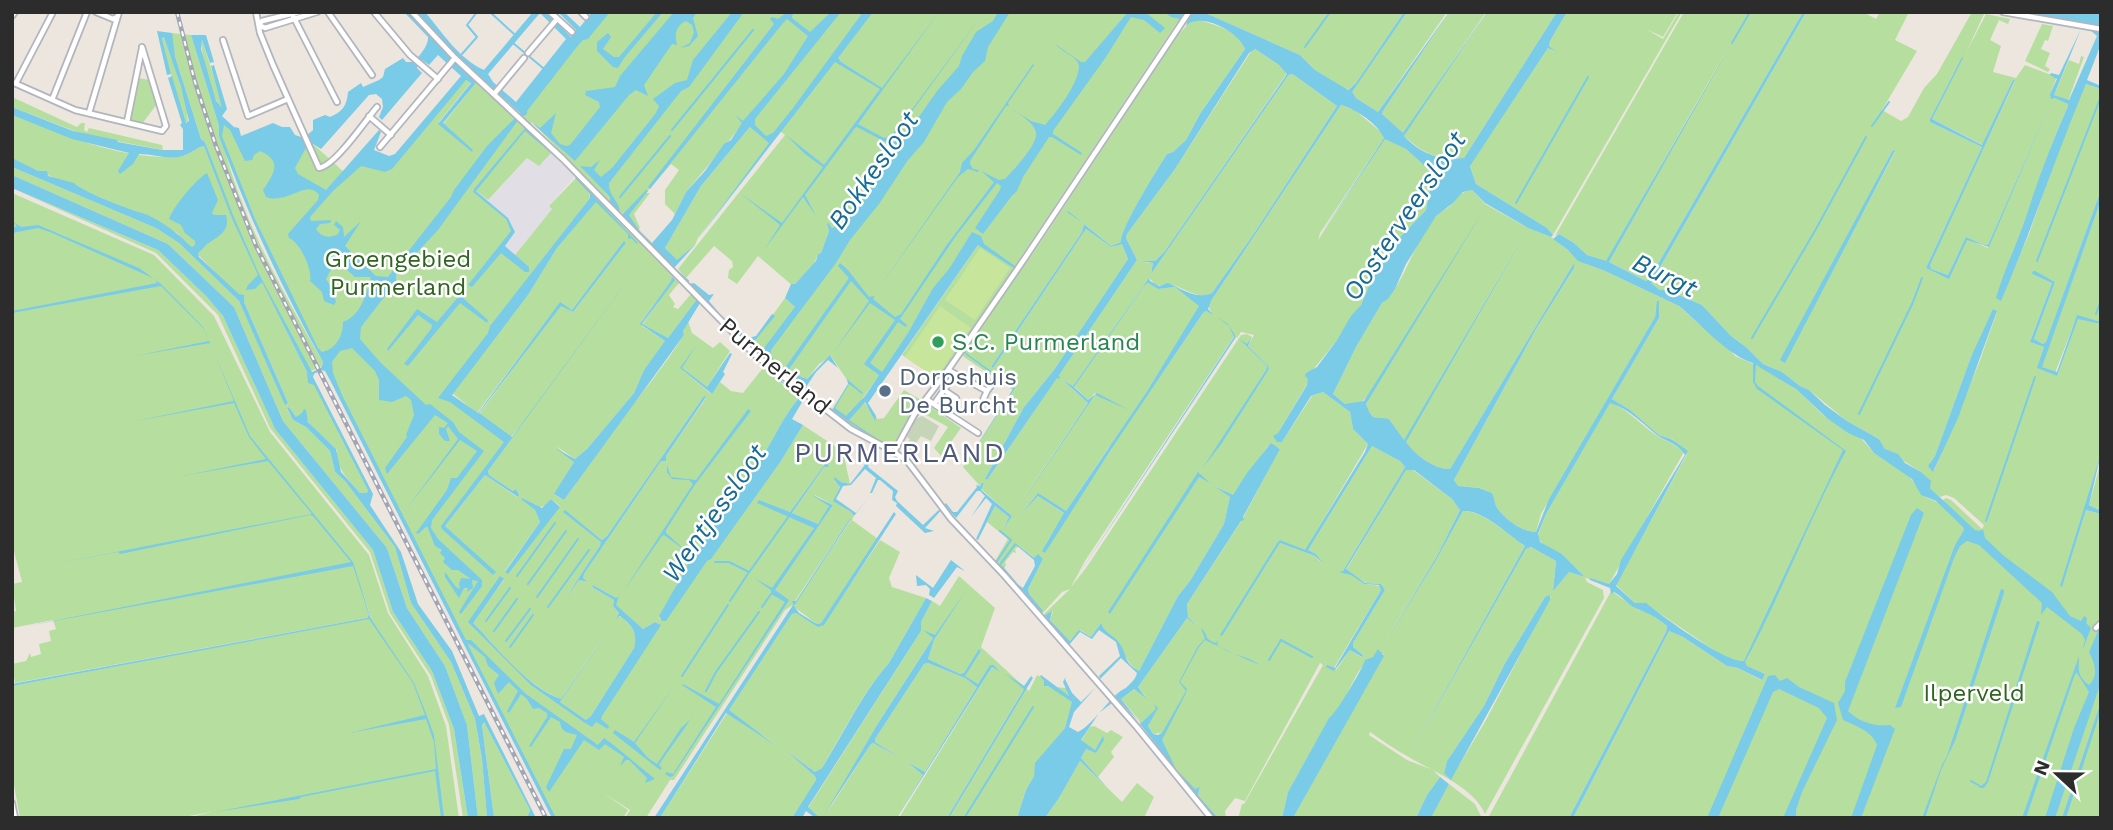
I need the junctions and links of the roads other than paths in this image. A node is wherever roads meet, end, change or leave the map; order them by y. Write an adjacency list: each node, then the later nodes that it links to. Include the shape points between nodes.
1 (52, 12): 26 (street)
2 (87, 12): 29 (street)
3 (96, 12): 14 (street)
4 (112, 12): 14 (street)
5 (256, 12): 17 (street)
6 (299, 12): 15 (street)
7 (317, 12): 15 (street)
8 (328, 12): 24 (street)
9 (374, 12): 25 (street, via 414,59)
10 (412, 12): 23 (street, Purmerland)
11 (550, 12): 16 (street)
12 (2003, 12): 18 (street)
13 (1188, 14): 37 (street)
14 (117, 17): 32 (street)
15 (293, 17): 17 (street); 30 (street)
16 (555, 22): 19 (street); 21 (street)
17 (262, 25): 28 (street, via 263,40)
18 (2101, 29)
19 (572, 33)
20 (223, 40): 28 (street, via 248,116)
21 (528, 53)
22 (524, 58): 27 (street)
23 (453, 61): 25 (street); 27 (street, Purmerland)
24 (372, 75)
25 (438, 79): 35 (street)
26 (14, 83): 29 (street)
27 (497, 91): 47 (street, Purmerland, via 768,367 851,429)
28 (288, 99): 33 (street, via 319,168 324,168)
29 (52, 100): 32 (street)
30 (337, 102)
31 (377, 107): 33 (street)
32 (89, 113): 34 (street)
33 (369, 116): 35 (street)
34 (127, 122): 34 (street, via 142,47 165,129)
35 (391, 135): 36 (street)
36 (380, 147)
37 (948, 370): 38 (street); 43 (street)
38 (954, 374): 40 (street); 41 (street)
39 (996, 379): 41 (street)
40 (944, 390): 42 (street); 45 (street)
41 (987, 391): 44 (street)
42 (956, 398)
43 (926, 399): 45 (street); 47 (street)
44 (982, 402)
45 (934, 404): 46 (street)
46 (978, 433)
47 (894, 452): 51 (street, Purmerland, via 911,465 942,507)
48 (2101, 623): 49 (street)
49 (2096, 628)
50 (12, 803): 52 (street)
51 (1210, 817)
52 (15, 818)

